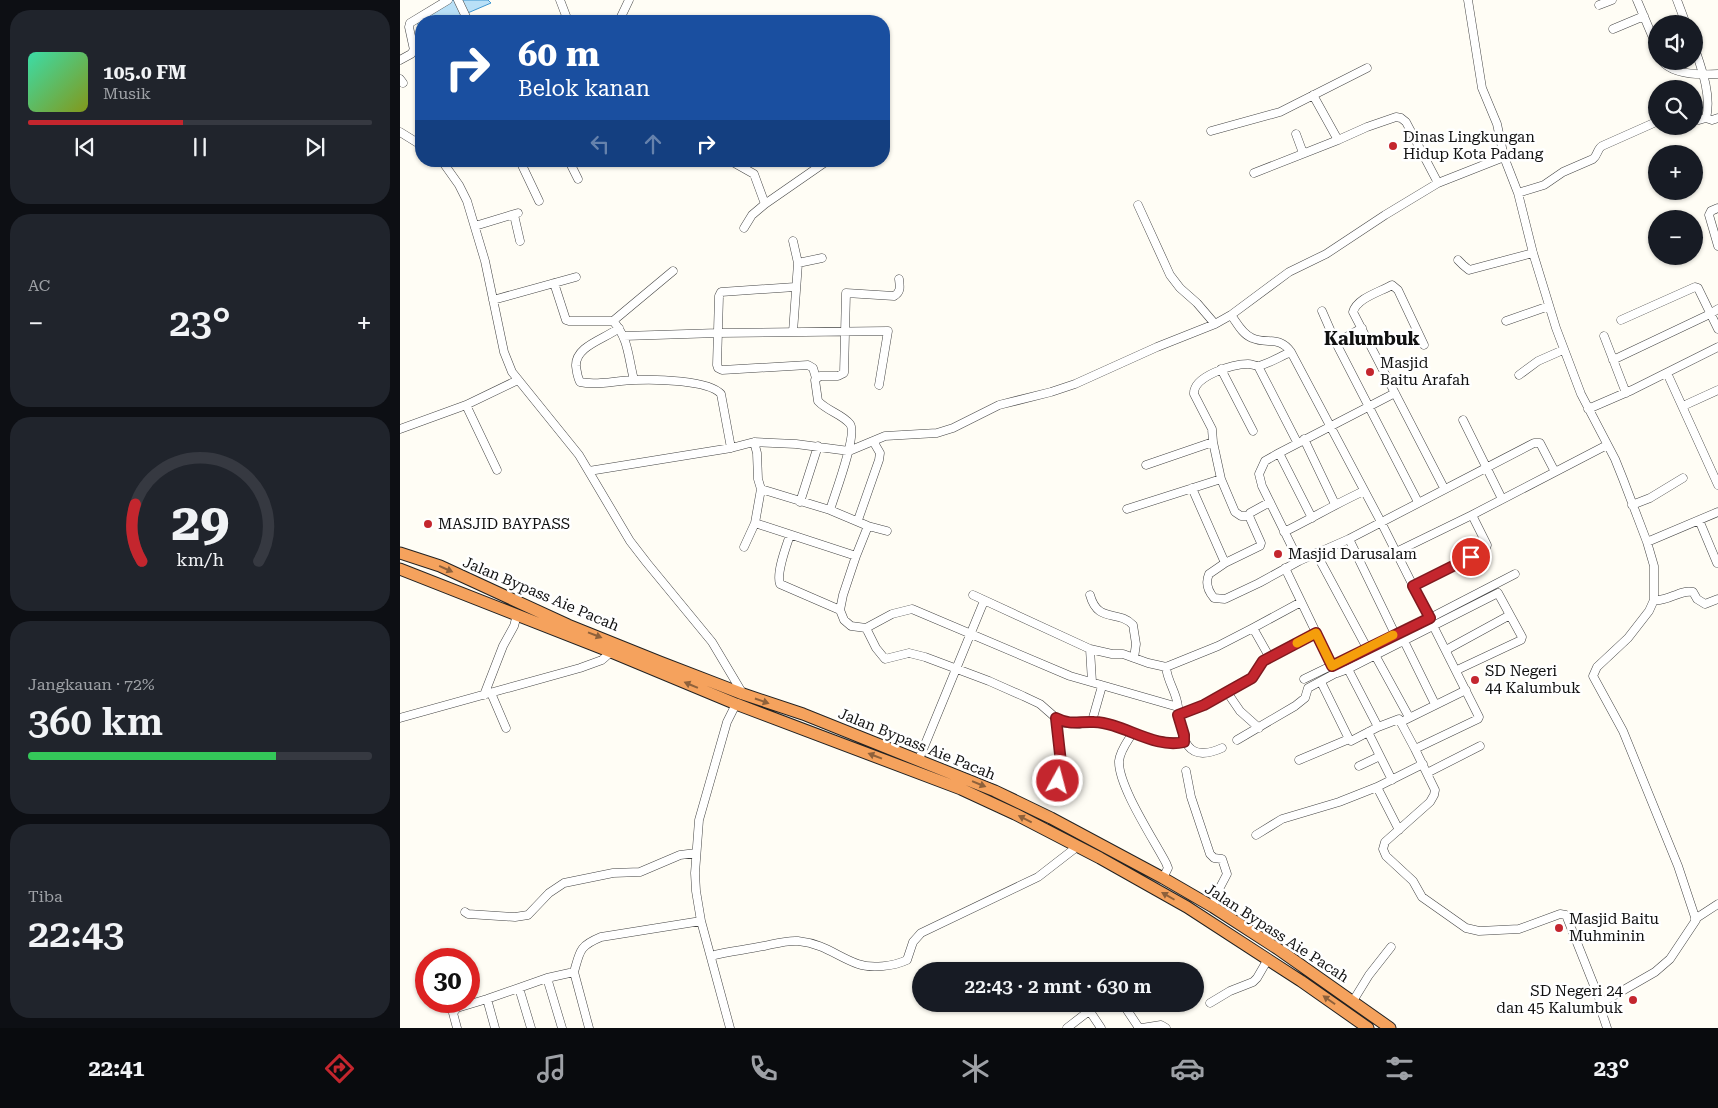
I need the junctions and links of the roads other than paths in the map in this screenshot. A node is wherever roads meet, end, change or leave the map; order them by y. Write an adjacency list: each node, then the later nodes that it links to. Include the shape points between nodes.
1 (448, 0): 11 (street)
2 (458, 0): 12 (street)
3 (560, 0): 13 (street)
4 (618, 0): 9 (street)
5 (1468, 0): 37 (street, via 1482,88 1497,124)
6 (1612, 0): 10 (street)
7 (1637, 0): 16 (street)
8 (1677, 0): 15 (street)
9 (628, 3): 14 (street)
10 (1599, 5)
11 (423, 15)
12 (465, 15)
13 (566, 15)
14 (622, 15)
15 (1683, 15)
16 (1644, 16): 18 (street); 19 (street)
17 (415, 20): 20 (street, via 409,29 414,50)
18 (1648, 26)
19 (1612, 28)
20 (400, 60)
21 (1366, 68): 26 (street)
22 (1678, 70): 24 (street)
23 (1703, 70): 24 (street)
24 (1704, 74): 25 (street); 27 (street)
25 (1718, 74)
26 (1313, 95): 32 (street, via 1270,116); 34 (street)
27 (1706, 118): 28 (street); 29 (street)
28 (1718, 118)
29 (1703, 119)
30 (1648, 126): 46 (street, via 1602,146 1593,159 1563,172 1544,185)
31 (400, 132): 35 (street)
32 (1211, 132)
33 (1296, 134): 36 (street)
34 (1338, 140): 36 (street); 45 (street, via 1367,127 1401,118)
35 (415, 141)
36 (1303, 153): 43 (street)
37 (1504, 156): 45 (street); 46 (street)
38 (449, 167): 51 (street, via 467,201)
39 (523, 167): 47 (street)
40 (572, 167): 44 (street)
41 (742, 167): 48 (street, via 754,174)
42 (818, 167): 48 (street)
43 (1254, 173)
44 (578, 179)
45 (1438, 183): 70 (street, via 1326,254 1289,272)
46 (1518, 193): 56 (street)
47 (539, 201)
48 (765, 204): 52 (street, via 752,215)
49 (1138, 205): 74 (street, via 1170,275)
50 (1718, 208): 55 (street, via 1709,215)
51 (475, 226): 53 (street, via 516,214); 65 (street)
52 (744, 228)
53 (520, 241)
54 (793, 242): 59 (street)
55 (1718, 246)
56 (1533, 253): 58 (street, via 1469,270); 66 (street)
57 (822, 258): 59 (street)
58 (1458, 260)
59 (798, 263): 64 (street)
60 (673, 271): 72 (street)
61 (576, 278): 63 (street)
62 (899, 279): 79 (street, via 900,290 894,296 846,293)
63 (554, 283): 65 (street); 72 (street, via 566,320)
64 (795, 287): 78 (street); 80 (street, via 721,292)
65 (493, 300): 94 (street, via 504,352)
66 (1549, 306): 73 (street); 86 (street)
67 (1718, 309): 69 (street)
68 (1322, 311): 83 (street)
69 (1710, 314): 71 (street, via 1695,287); 77 (street); 88 (street)
70 (1231, 315): 74 (street); 87 (street, via 1254,339 1282,342)
71 (1621, 320)
72 (612, 321): 75 (street)
73 (1506, 321)
74 (1215, 324): 108 (street, via 1157,346 1075,384 999,405 953,428 937,433 885,436)
75 (619, 328): 81 (street); 95 (street, via 581,351 576,362 577,376 584,383)
76 (1362, 328): 83 (street); 84 (street, via 1353,312 1356,305 1392,285 1398,290); 98 (street)
77 (1718, 329)
78 (793, 332): 79 (street); 80 (street)
79 (844, 332): 93 (street, via 844,373); 96 (street, via 888,331)
80 (718, 333): 81 (street); 93 (street, via 717,365 722,370 808,365 813,368)
81 (624, 336): 95 (street)
82 (1604, 336): 88 (street)
83 (1336, 343): 101 (street)
84 (1424, 345)
85 (1718, 347): 91 (street)
86 (1563, 350): 92 (street, via 1538,361); 103 (street)
87 (1291, 352): 89 (street); 105 (street)
88 (1613, 360): 99 (street)
89 (1258, 366): 90 (street, via 1249,364); 109 (street)
90 (1221, 369): 107 (street); 111 (street, via 1194,390 1212,429)
91 (1667, 373): 99 (street); 102 (street)
92 (1519, 375)
93 (816, 378): 115 (street, via 818,402 852,426)
94 (518, 380): 100 (street); 120 (street)
95 (634, 380): 114 (street, via 692,382 717,389 721,394)
96 (879, 385)
97 (1718, 391): 102 (street)
98 (1395, 393): 101 (street); 126 (street)
99 (1626, 393): 103 (street)
100 (466, 405): 106 (street); 119 (street)
101 (1369, 406): 105 (street); 132 (street)
102 (1683, 406): 124 (street)
103 (1588, 409): 112 (street)
104 (1463, 420): 118 (street)
105 (1330, 426): 109 (street); 128 (street)
106 (400, 429)
107 (1252, 431)
108 (873, 441): 115 (street); 141 (street, via 880,453 879,460)
109 (1301, 441): 116 (street); 133 (street)
110 (754, 442): 113 (street); 114 (street); 127 (street)
111 (1213, 442): 117 (street); 123 (street)
112 (1607, 445): 121 (street); 134 (street)
113 (818, 446): 115 (street); 130 (street)
114 (731, 448): 120 (street)
115 (849, 451): 136 (street)
116 (1279, 453): 131 (street, via 1265,461 1259,474); 140 (street)
117 (1146, 465)
118 (1487, 468): 121 (street, via 1537,442); 126 (street); 129 (street)
119 (498, 470)
120 (589, 471): 199 (street, via 630,541 712,642)
121 (1555, 472): 129 (street)
122 (1683, 478): 134 (street)
123 (1221, 479): 125 (street); 139 (street, via 1235,512)
124 (1718, 485)
125 (1192, 488): 135 (street); 158 (street)
126 (1444, 488): 132 (street)
127 (761, 490): 130 (street); 144 (street)
128 (1364, 491): 133 (street); 143 (street)
129 (1502, 498): 138 (street)
130 (800, 502): 136 (street)
131 (1270, 502): 139 (street, via 1250,512); 147 (street)
132 (1418, 502): 143 (street)
133 (1336, 504): 140 (street)
134 (1632, 505): 150 (street)
135 (1127, 509)
136 (830, 510): 141 (street)
137 (1718, 512): 142 (street)
138 (1472, 515): 152 (street); 162 (street, via 1486,548)
139 (1249, 516): 158 (street, via 1260,546)
140 (1312, 518): 147 (street)
141 (858, 520): 145 (street)
142 (1699, 520): 150 (street); 157 (street)
143 (1381, 522): 149 (street); 152 (street)
144 (754, 523): 148 (street); 151 (street)
145 (868, 526): 146 (street); 155 (street)
146 (887, 531)
147 (1284, 532): 156 (street)
148 (790, 535): 155 (street); 169 (street, via 780,571 780,584)
149 (1349, 539): 154 (street); 178 (street)
150 (1647, 542): 166 (street, via 1654,566)
151 (744, 547)
152 (1396, 552): 162 (street)
153 (400, 553): 199 (highway, Jalan Bypass Aie Pacah, one-way to 199, via 440,566)
154 (1316, 553): 156 (street); 180 (street)
155 (856, 556): 169 (street)
156 (1299, 560): 159 (street)
157 (1717, 562)
158 (1225, 563): 159 (street, via 1207,578 1210,593 1221,600)
159 (1284, 568): 168 (street)
160 (400, 569): 171 (highway)
161 (1515, 574): 172 (street)
162 (1413, 586): 172 (street)
163 (973, 595): 167 (street)
164 (1090, 595): 185 (street, via 1098,611 1128,620 1133,625)
165 (1718, 599): 166 (street, via 1705,604 1688,591)
166 (1654, 600): 236 (street, via 1635,630 1597,667 1593,676 1623,732 1678,866)
167 (984, 601): 177 (street); 181 (street)
168 (1301, 602): 175 (street); 176 (street)
169 (840, 610): 174 (street, via 851,626)
170 (1510, 615): 173 (street, via 1498,593); 182 (street); 191 (street, via 1521,640)
171 (517, 616): 183 (highway); 198 (street)
172 (1430, 618): 173 (street); 178 (street)
173 (1434, 626): 179 (street); 182 (street)
174 (866, 628): 177 (street, via 892,614 912,609); 188 (street, via 883,658 909,653)
175 (1254, 628): 186 (street); 187 (street)
176 (1316, 633): 186 (street); 190 (street)
177 (971, 634): 188 (street); 193 (street)
178 (1395, 634): 180 (street)
179 (1404, 641): 184 (street); 200 (street)
180 (1367, 648): 190 (street)
181 (1090, 649): 185 (street); 193 (street)
182 (1446, 650): 191 (street)
183 (612, 652): 198 (street, via 591,664); 199 (highway, one-way to 183)
184 (1376, 656): 189 (street); 202 (street)
185 (1134, 658): 187 (street)
186 (1270, 658): 197 (street, via 1260,664 1252,678)
187 (1166, 666): 201 (street)
188 (956, 668): 204 (street, via 1040,704); 219 (street)
189 (1348, 669): 190 (street); 207 (street)
190 (1334, 670): 192 (street); 194 (street)
191 (1457, 670): 196 (street)
192 (1304, 679)
193 (1092, 682): 195 (street)
194 (1321, 682): 209 (street, via 1308,688 1305,698 1296,706); 212 (street)
195 (1102, 686): 201 (street); 205 (street)
196 (1466, 690): 200 (street); 217 (street, via 1479,719)
197 (1227, 692): 201 (street, via 1204,705); 209 (street, via 1240,711)
198 (487, 694): 203 (street); 208 (street)
199 (739, 699): 219 (highway, Jalan Bypass Aie Pacah, one-way to 219, via 802,714); 230 (highway, one-way to 199, via 961,789); 231 (street, via 727,722 699,820)
200 (1435, 704): 202 (street)
201 (1178, 711): 214 (street)
202 (1409, 717): 206 (street)
203 (400, 718)
204 (1056, 718): 205 (street, via 1066,723); 226 (street, via 1061,763)
205 (1092, 721): 211 (street)
206 (1401, 722): 207 (street, via 1397,719); 217 (street)
207 (1378, 727): 210 (street)
208 (506, 728)
209 (1259, 728): 213 (street)
210 (1368, 732): 212 (street); 218 (street)
211 (1132, 734): 214 (street); 232 (street, via 1120,755 1120,770 1126,789 1168,868)
212 (1349, 739): 220 (street)
213 (1237, 740)
214 (1184, 742): 216 (street, via 1198,753)
215 (1480, 746): 224 (street)
216 (1222, 748)
217 (1415, 749): 221 (street)
218 (1380, 756): 222 (street); 225 (street)
219 (919, 759): 232 (highway, Jalan Bypass Aie Pacah, one-way to 232, via 1051,818)
220 (1299, 760)
221 (1423, 764): 224 (street); 225 (street)
222 (1359, 766)
223 (1186, 771): 234 (street, via 1210,854 1222,859 1227,874)
224 (1427, 773): 228 (street, via 1434,795)
225 (1392, 780): 227 (street)
226 (1058, 781)
227 (1377, 787): 228 (street); 229 (street, via 1282,819)
228 (1399, 830): 247 (street, via 1385,842 1386,856 1413,881 1422,896 1466,928 1486,931 1519,929 1560,914 1566,915)
229 (1256, 835)
230 (1078, 846): 238 (highway, one-way to 230); 240 (street, via 1038,877 922,933 913,942 907,960 898,964 859,964 824,947 796,940)
231 (696, 853): 235 (street, via 680,855 640,872 613,873 564,883 549,892 528,915 515,918); 237 (street, via 696,891)
232 (1163, 878): 234 (highway, Jalan Bypass Aie Pacah)
233 (1718, 904): 236 (street)
234 (1213, 907): 238 (highway); 246 (highway, Jalan Bypass Aie Pacah)
235 (465, 912)
236 (1695, 919): 247 (street, via 1670,959 1655,972)
237 (701, 922): 240 (street); 242 (street, via 601,937 580,949)
238 (1209, 922): 241 (highway)
239 (1391, 947): 246 (street)
240 (711, 956): 258 (street)
241 (1268, 959): 248 (street, via 1253,982 1230,990); 252 (highway, one-way to 241)
242 (574, 972): 243 (street); 257 (street)
243 (547, 978): 244 (street); 256 (street)
244 (519, 988): 245 (street); 255 (street)
245 (487, 999): 253 (street, via 455,1009); 254 (street)
246 (1353, 1001): 263 (highway, Jalan Bypass Aie Pacah)
247 (1602, 1003): 264 (street)
248 (1210, 1004)
249 (1087, 1012): 259 (street)
250 (1090, 1012): 260 (street)
251 (1129, 1012): 261 (street)
252 (1364, 1027)
253 (457, 1028)
254 (495, 1028)
255 (530, 1028)
256 (562, 1028)
257 (589, 1028)
258 (730, 1028)
259 (1067, 1028)
260 (1101, 1028)
261 (1140, 1028): 262 (street)
262 (1166, 1028)
263 (1390, 1028)
264 (1607, 1028)

